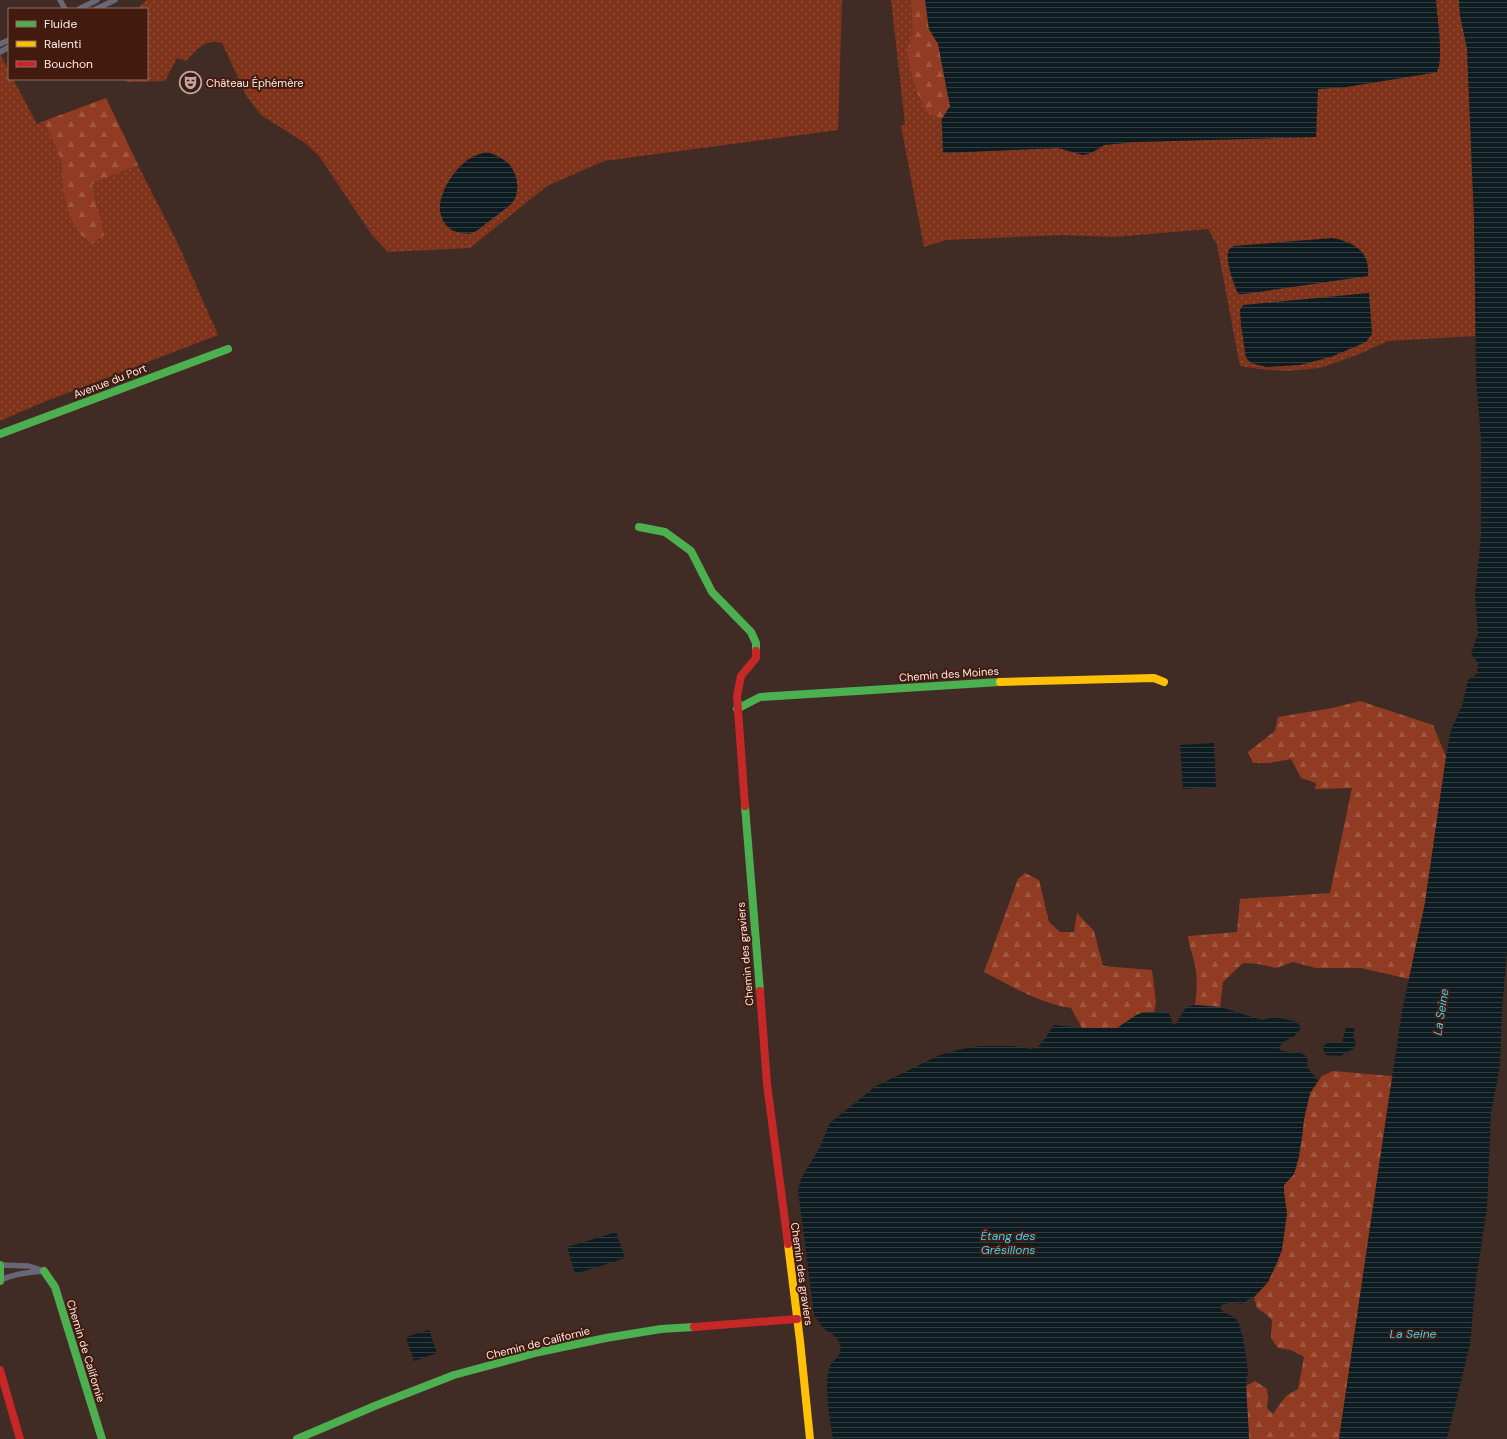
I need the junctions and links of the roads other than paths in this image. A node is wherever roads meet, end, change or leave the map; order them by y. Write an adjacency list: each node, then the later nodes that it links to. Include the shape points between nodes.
1 (97, 0): 3 (street)
2 (115, 0): 4 (street)
3 (81, 8)
4 (98, 8)
5 (228, 349): 6 (street, Avenue du Port)
6 (0, 434)
7 (639, 527): 9 (street, Chemin des graviers, via 665,532 691,551 712,592 751,632 756,643 756,658 741,676)
8 (1164, 682): 9 (street, Chemin des Moines, via 1154,678 992,682 760,697)
9 (737, 709): 13 (street, Chemin des graviers, via 767,1084)
10 (0, 1264): 11 (street, via 30,1266); 12 (street)
11 (44, 1271): 12 (street, via 12,1275); 16 (street, Chemin de Californie, via 54,1287)
12 (0, 1280)
13 (797, 1319): 17 (street, Chemin de Californie, via 661,1329 539,1352 454,1375); 18 (street, Chemin des graviers)
14 (0, 1370): 15 (street)
15 (20, 1439)
16 (102, 1439)
17 (297, 1439)
18 (810, 1439)

